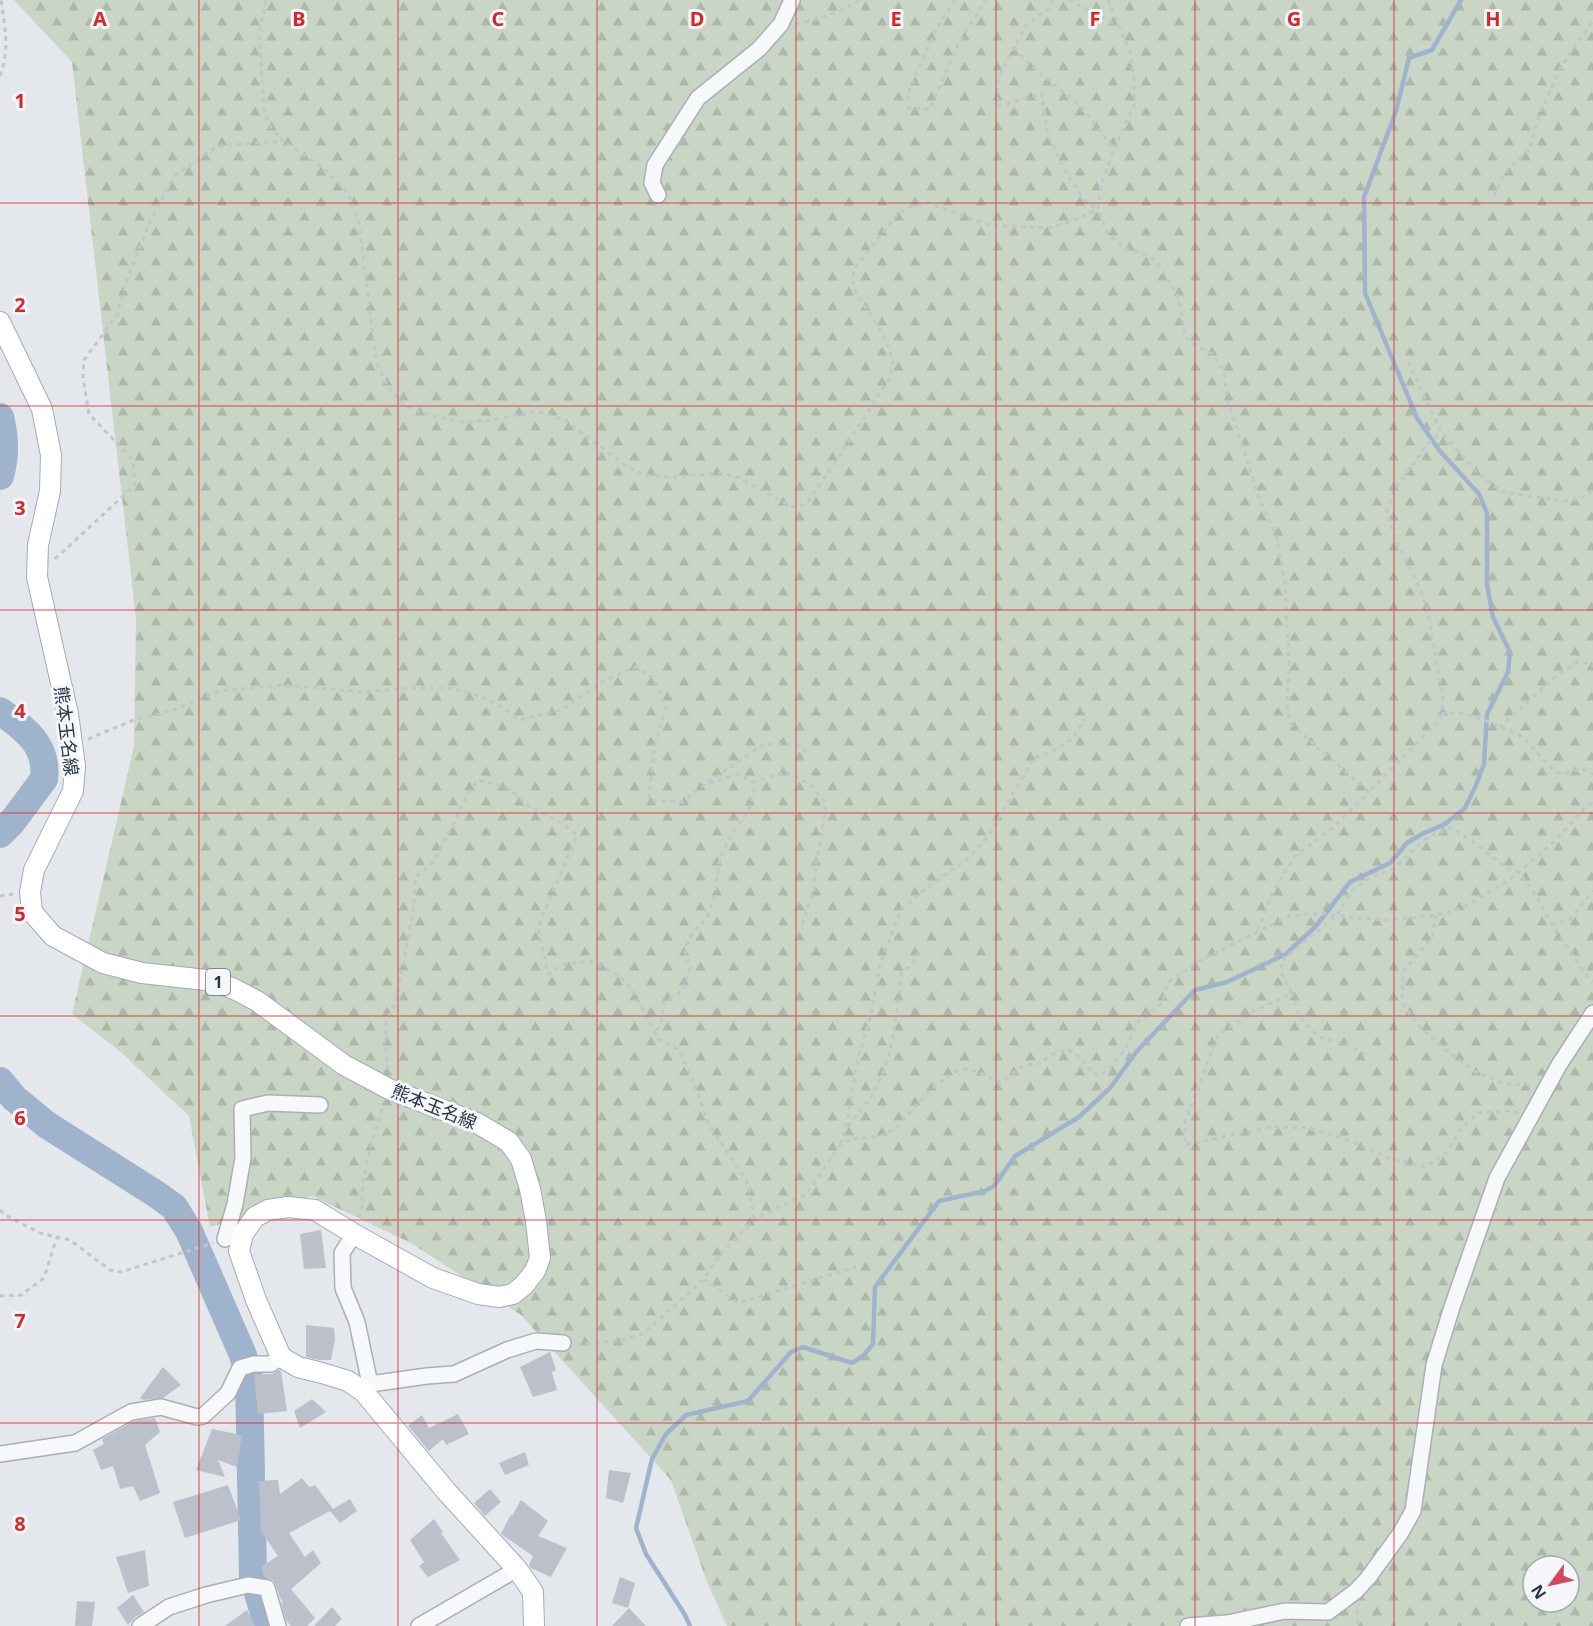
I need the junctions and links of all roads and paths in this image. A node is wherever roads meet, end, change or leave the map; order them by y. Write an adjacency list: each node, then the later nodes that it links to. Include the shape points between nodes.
1 (1, 0): 14 (path, via 7,45)
2 (266, 0): 15 (path, via 259,32 264,110 271,128)
3 (792, 0): 12 (street)
4 (859, 0): 12 (path, via 810,21)
5 (955, 0): 6 (path, via 935,32 907,95 909,108 930,109 959,42)
6 (986, 0)
7 (1052, 0): 13 (path, via 1051,7 1027,24)
8 (1070, 0): 11 (path)
9 (1108, 0): 11 (path)
10 (1593, 21): 18 (path, via 1562,66 1540,110 1529,150 1504,173)
11 (1119, 27): 16 (path, via 1130,52 1135,103)
12 (777, 29): 17 (street, via 759,49 698,98 655,165 652,183)
13 (1014, 47): 16 (path, via 1082,107); 19 (path, via 998,79 997,106 1042,94 1048,136 1086,202)
14 (0, 76)
15 (283, 141): 19 (path, via 322,167 350,198 359,223 376,360 388,387 405,406 460,422 536,411 565,420 644,475 722,473 740,478 792,507 810,499 891,376 893,360 884,337 852,279 855,268 896,216 909,207 928,203 989,225 1049,228); 24 (path, via 218,146 174,176 151,219 117,315 84,360 89,414 133,460 135,485)
16 (1114, 149): 19 (path, via 1101,185)
17 (658, 195)
18 (1494, 196)
19 (1098, 209): 34 (path, via 1111,237 1158,264 1178,296 1185,336 1212,354 1223,369 1228,401 1279,550 1285,583 1289,663 1287,713 1293,726)
20 (0, 322): 24 (main road, 熊本玉名線 / 1, via 42,409 51,454 50,491 38,545)
21 (1408, 362): 22 (path)
22 (1441, 432): 23 (path, via 1477,473 1503,492 1565,501 1582,498); 26 (path, via 1393,492 1387,510 1395,539 1427,608 1443,699)
23 (1593, 490)
24 (37, 577): 29 (main road, 熊本玉名線 / 1)
25 (1593, 666): 28 (path, via 1579,661 1560,673)
26 (1441, 714): 28 (path, via 1462,713); 34 (path)
27 (1085, 719): 53 (path, via 1072,739 1033,758 989,835 969,858 901,910 880,964)
28 (1499, 727): 31 (path, via 1524,737 1553,770 1565,774 1586,768)
29 (72, 746): 33 (path, via 220,691 282,685 364,692 452,688 490,700 520,720 562,709 603,681 636,667 654,679 666,707 654,747 649,800 682,802); 50 (main road, 熊本玉名線 / 1, via 73,791 34,870 30,892 32,912 53,936 103,963 142,973 215,981 234,988 344,1065)
30 (808, 753): 33 (path, via 796,745 764,744)
31 (1593, 775)
32 (752, 782): 33 (path, via 739,774); 41 (path, via 786,772 810,784 826,804 814,892); 47 (path, via 756,784 749,810 720,856 708,916 690,937 685,950 690,968 682,991 663,1003 662,1019)
33 (704, 785)
34 (1369, 792): 42 (path, via 1331,829 1295,856 1273,892)
35 (1593, 802): 36 (path)
36 (1519, 872): 38 (path, via 1508,869 1452,828 1429,836 1392,870 1371,877 1352,890); 39 (path, via 1461,909); 40 (path)
37 (1593, 891): 40 (path, via 1570,919)
38 (1337, 915): 39 (path, via 1389,920); 42 (path, via 1289,916); 45 (path, via 1281,961 1282,974)
39 (1436, 915): 49 (path, via 1432,938 1403,972 1402,1003 1421,1028 1476,1072 1506,1084)
40 (1552, 925): 44 (path)
41 (802, 927)
42 (1257, 932): 54 (path, via 1198,961 1168,982 1162,1003 1138,1022 1125,1050 1100,1076 1067,1050 1023,1066 998,1082 965,1069 931,1089 886,1134 850,1139)
43 (918, 953): 53 (path, via 900,974 896,1019 885,1067 877,1086)
44 (1593, 982)
45 (1292, 993): 48 (path, via 1299,1016 1319,1037); 52 (path, via 1252,1012 1218,1035 1185,1122 1185,1145 1271,1126 1308,1128 1388,1158 1425,1167 1446,1153 1462,1128 1478,1113 1508,1111)
46 (1593, 1013): 52 (street)
47 (655, 1034): 50 (path, via 631,988 618,975 592,961 564,964 548,974 538,927 577,835 530,807 506,787 478,780 432,863 416,877 396,1001 386,1022); 56 (path, via 679,1050 708,1123 749,1185)
48 (1366, 1054)
49 (1538, 1086)
50 (389, 1089): 57 (path, via 368,1157 362,1208); 57 (main road, 熊本玉名線 / 1, via 477,1123 509,1142 521,1159 530,1189 540,1258 524,1285 499,1297 433,1278)
51 (320, 1105): 59 (street, via 268,1103 242,1109 243,1158)
52 (1532, 1115): 73 (street, via 1497,1178 1452,1307 1434,1365 1413,1511 1400,1534 1368,1578 1328,1612 1285,1611)
53 (846, 1127): 54 (path)
54 (840, 1145): 56 (path, via 803,1196)
55 (0, 1210): 58 (path, via 40,1233)
56 (754, 1221): 62 (path, via 721,1253)
57 (354, 1234): 65 (main road, 熊本玉名線 / 1, via 315,1210 288,1207 255,1217 243,1234 240,1251 246,1275); 66 (street, via 342,1253 343,1288 357,1322)
58 (57, 1237): 60 (path, via 70,1240 110,1270 121,1272); 63 (path, via 44,1278 21,1295)
59 (225, 1239)
60 (203, 1246)
61 (856, 1267): 62 (path, via 738,1303)
62 (704, 1280): 64 (path, via 643,1334 602,1343)
63 (0, 1296)
64 (563, 1343): 66 (street, via 536,1341 454,1374)
65 (281, 1357): 66 (main road, via 298,1368); 67 (street, via 271,1364 247,1366 228,1393 203,1416 161,1407 131,1412 75,1443)
66 (367, 1388): 68 (main road, via 439,1483)
67 (0, 1454)
68 (518, 1569): 71 (street); 72 (main road, via 533,1592)
69 (140, 1626): 70 (street, via 169,1608 206,1595 254,1586 267,1588)
70 (278, 1626)
71 (419, 1626)
72 (534, 1626)
73 (1188, 1626)

